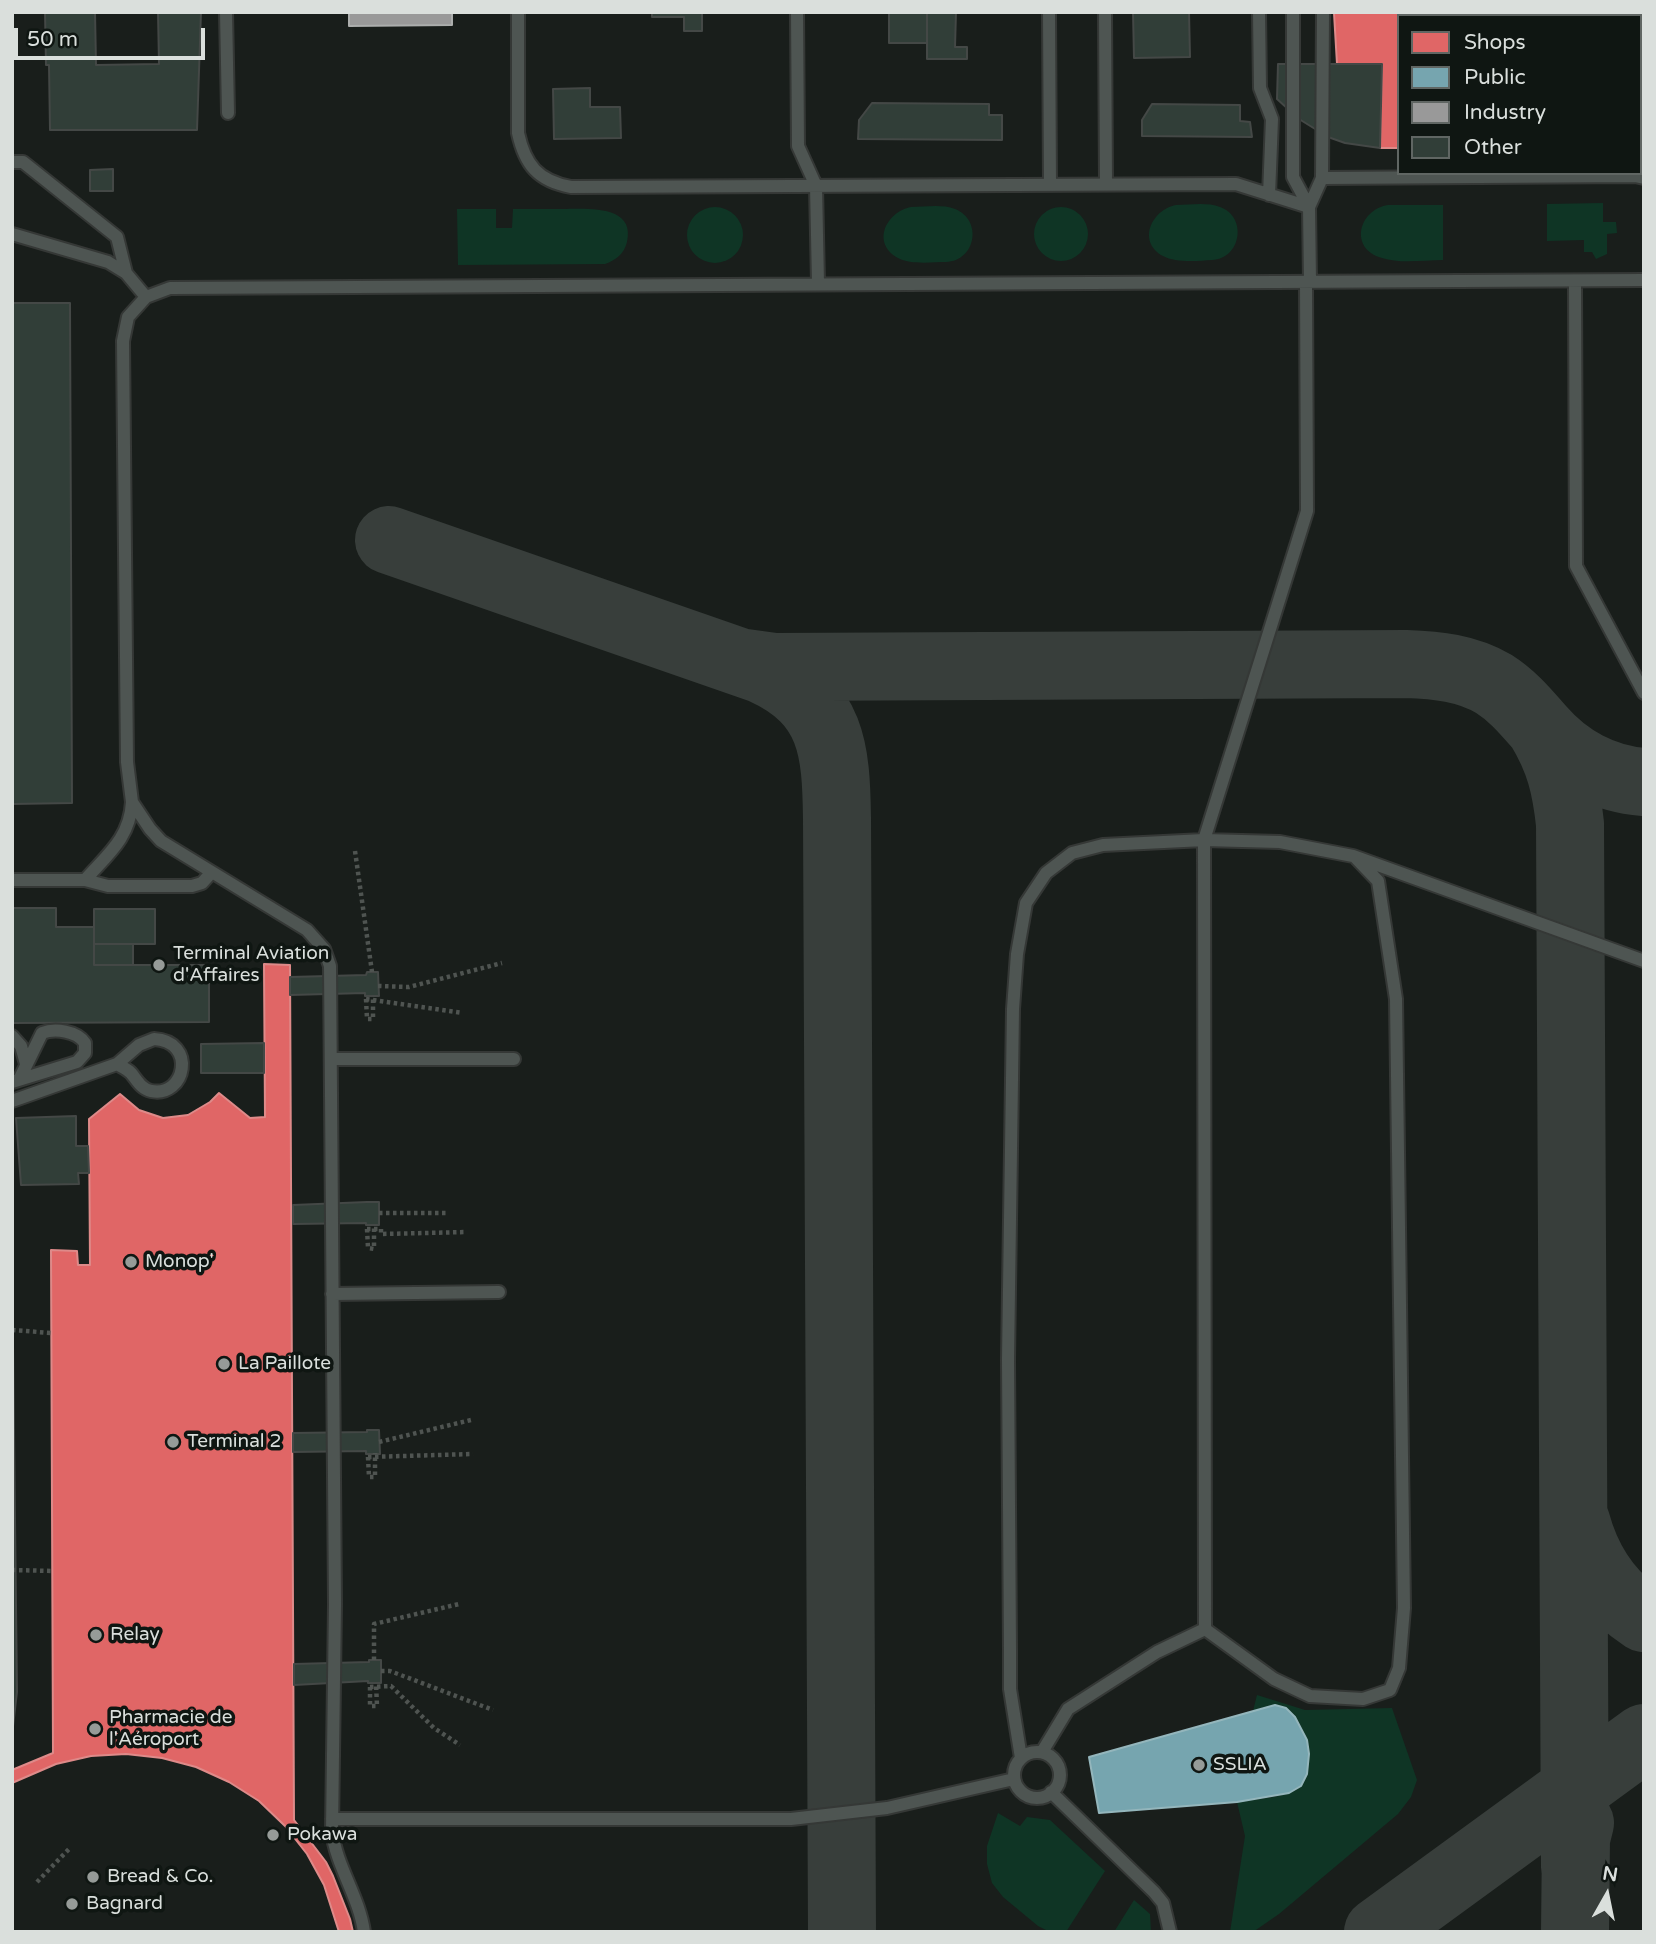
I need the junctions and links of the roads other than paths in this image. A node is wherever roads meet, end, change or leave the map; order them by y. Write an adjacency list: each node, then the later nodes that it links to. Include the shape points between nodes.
1 (226, 12): 9 (lane)
2 (518, 12): 15 (lane, via 518,132 527,161 546,180 571,187)
3 (797, 12): 15 (lane, via 798,146)
4 (1049, 12): 13 (lane)
5 (1105, 12): 14 (lane)
6 (1259, 12): 16 (lane, via 1260,88 1272,119)
7 (1293, 12): 17 (lane, via 1293,177)
8 (1323, 12): 11 (lane)
9 (228, 113)
10 (12, 162): 19 (lane, via 23,162 117,237)
11 (1322, 178): 12 (lane); 17 (lane)
12 (1644, 178)
13 (1050, 184): 14 (lane); 15 (lane)
14 (1106, 184): 16 (lane, via 1236,184)
15 (816, 186): 23 (lane)
16 (1269, 195): 17 (lane)
17 (1309, 207): 22 (lane)
18 (12, 234): 19 (lane, via 102,260)
19 (127, 273): 24 (lane)
20 (1644, 280): 21 (lane)
21 (1575, 281): 22 (lane); 25 (lane, via 1576,566)
22 (1308, 282): 23 (lane); 27 (lane, via 1307,510)
23 (818, 283): 24 (lane, via 170,288)
24 (146, 297): 26 (lane, via 128,317 123,341 127,762)
25 (1644, 693)
26 (132, 802): 29 (lane, via 161,841); 31 (lane, via 121,839)
27 (1204, 840): 28 (lane, via 1280,842); 42 (lane); 44 (lane, via 1103,845 1072,853 1046,873 1027,904 1017,954 1009,1360 1010,1689)
28 (1353, 856): 32 (lane); 42 (lane, via 1378,881 1396,999 1404,1608 1399,1668 1390,1690 1363,1699 1311,1696 1274,1679)
29 (211, 873): 31 (lane, via 192,886 108,886); 34 (lane, via 307,930 324,949 330,966)
30 (12, 880): 31 (lane)
31 (85, 880)
32 (1644, 961)
33 (12, 1036): 36 (lane, via 19,1041)
34 (331, 1059): 35 (lane); 41 (lane)
35 (514, 1059)
36 (26, 1064): 38 (lane); 38 (lane, via 46,1031 76,1035 85,1043 85,1053 77,1062)
37 (117, 1064): 37 (lane, via 151,1091 169,1088 183,1066 171,1043 154,1039); 39 (lane)
38 (16, 1080)
39 (12, 1101)
40 (499, 1292): 41 (lane)
41 (332, 1294): 47 (lane)
42 (1205, 1629): 43 (lane, via 1157,1652 1068,1709)
43 (1042, 1752): 44 (lane); 46 (lane, via 1054,1759 1060,1773)
44 (1021, 1758): 45 (lane)
45 (1014, 1779): 46 (lane, via 1029,1796); 47 (lane, via 887,1808 791,1819)
46 (1051, 1792): 49 (lane, via 1154,1892 1163,1903)
47 (332, 1819): 48 (lane, via 334,1847)
48 (364, 1932)
49 (1170, 1932)

